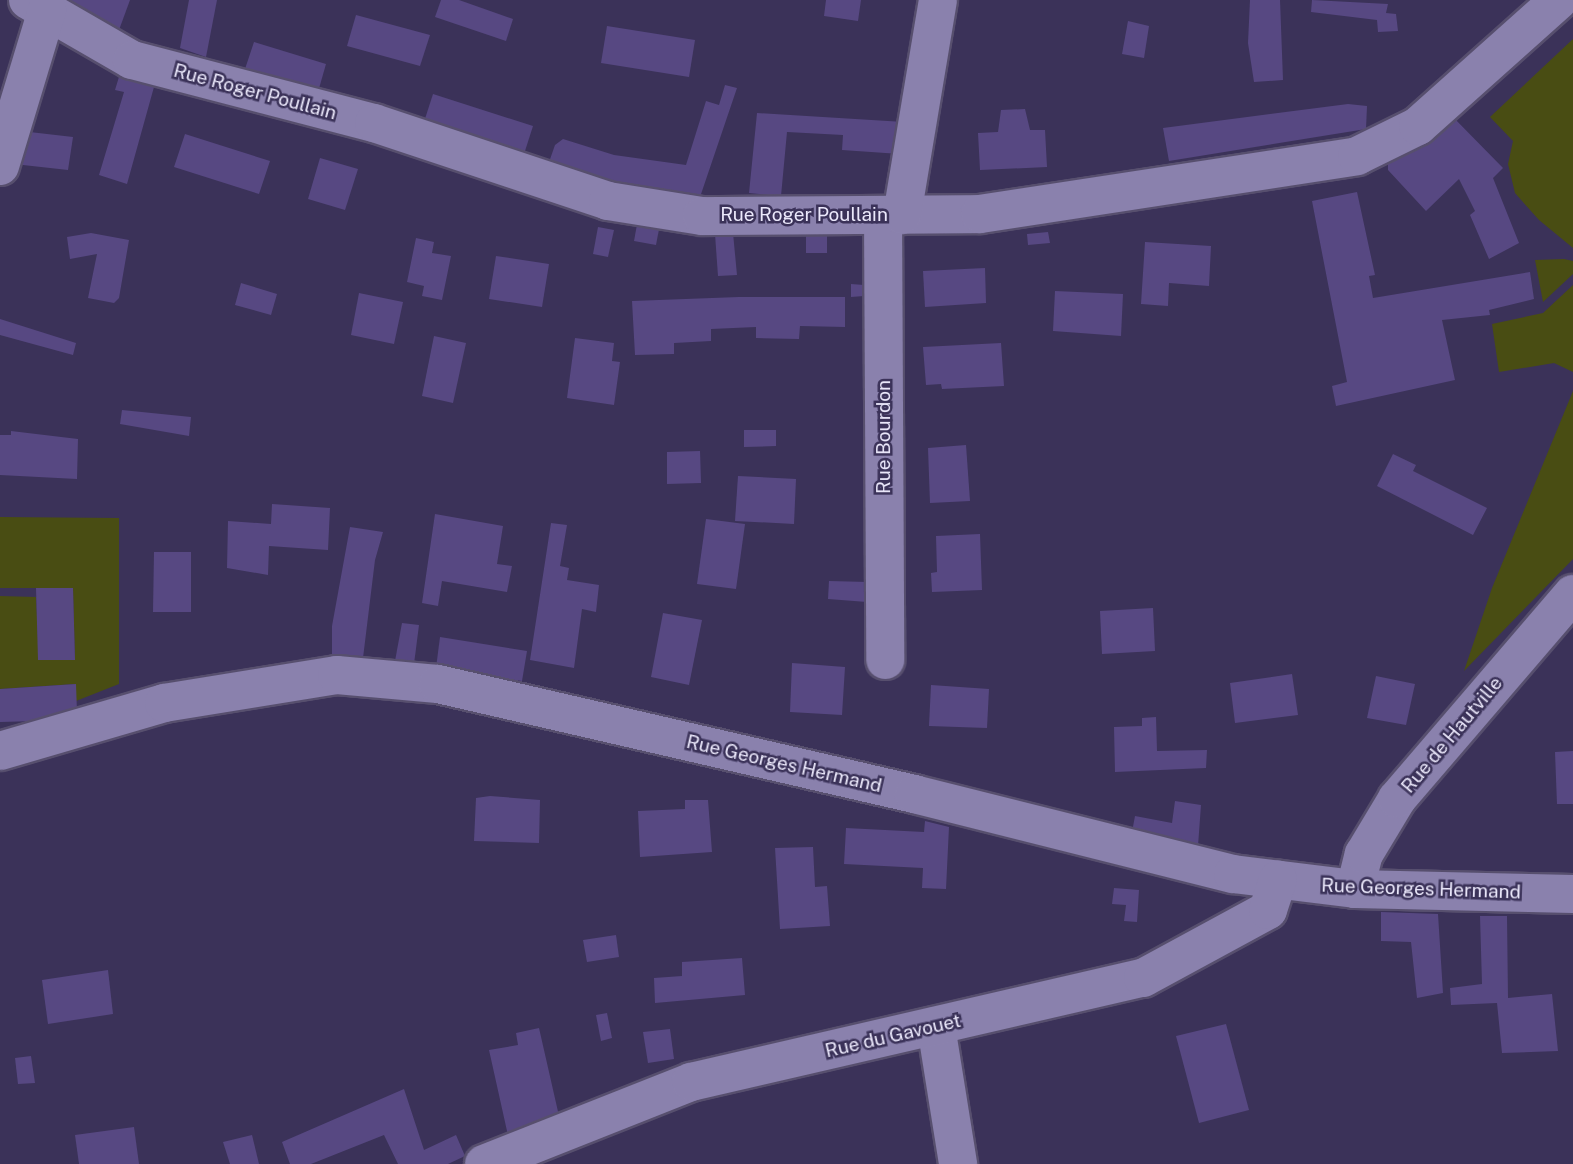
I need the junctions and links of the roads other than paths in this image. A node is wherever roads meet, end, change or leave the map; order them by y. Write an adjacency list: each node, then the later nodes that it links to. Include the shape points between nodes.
1 (939, 0): 5 (street, Rue Bourdon)
2 (1559, 0): 5 (street, Rue Roger Poullain, via 1418,126 1357,156 980,214)
3 (37, 5): 4 (street); 5 (street, Rue Roger Poullain, via 132,60 374,123 608,201 702,216)
4 (0, 166)
5 (893, 215): 7 (street, Rue Bourdon)
6 (1573, 594): 10 (street, Rue de Hautville, via 1397,799 1364,853)
7 (885, 660)
8 (0, 751): 9 (street, Rue Georges Hermand, via 164,703 337,675 438,684 914,794 1233,874)
9 (1278, 880): 10 (street, Rue Georges Hermand); 12 (street, Rue du Gavouet, via 1268,910 1143,978)
10 (1355, 890): 11 (street, Rue Georges Hermand)
11 (1573, 894)
12 (936, 1026): 13 (street, Rue du Gavouet, via 691,1082); 14 (street)
13 (484, 1164)
14 (958, 1164)

